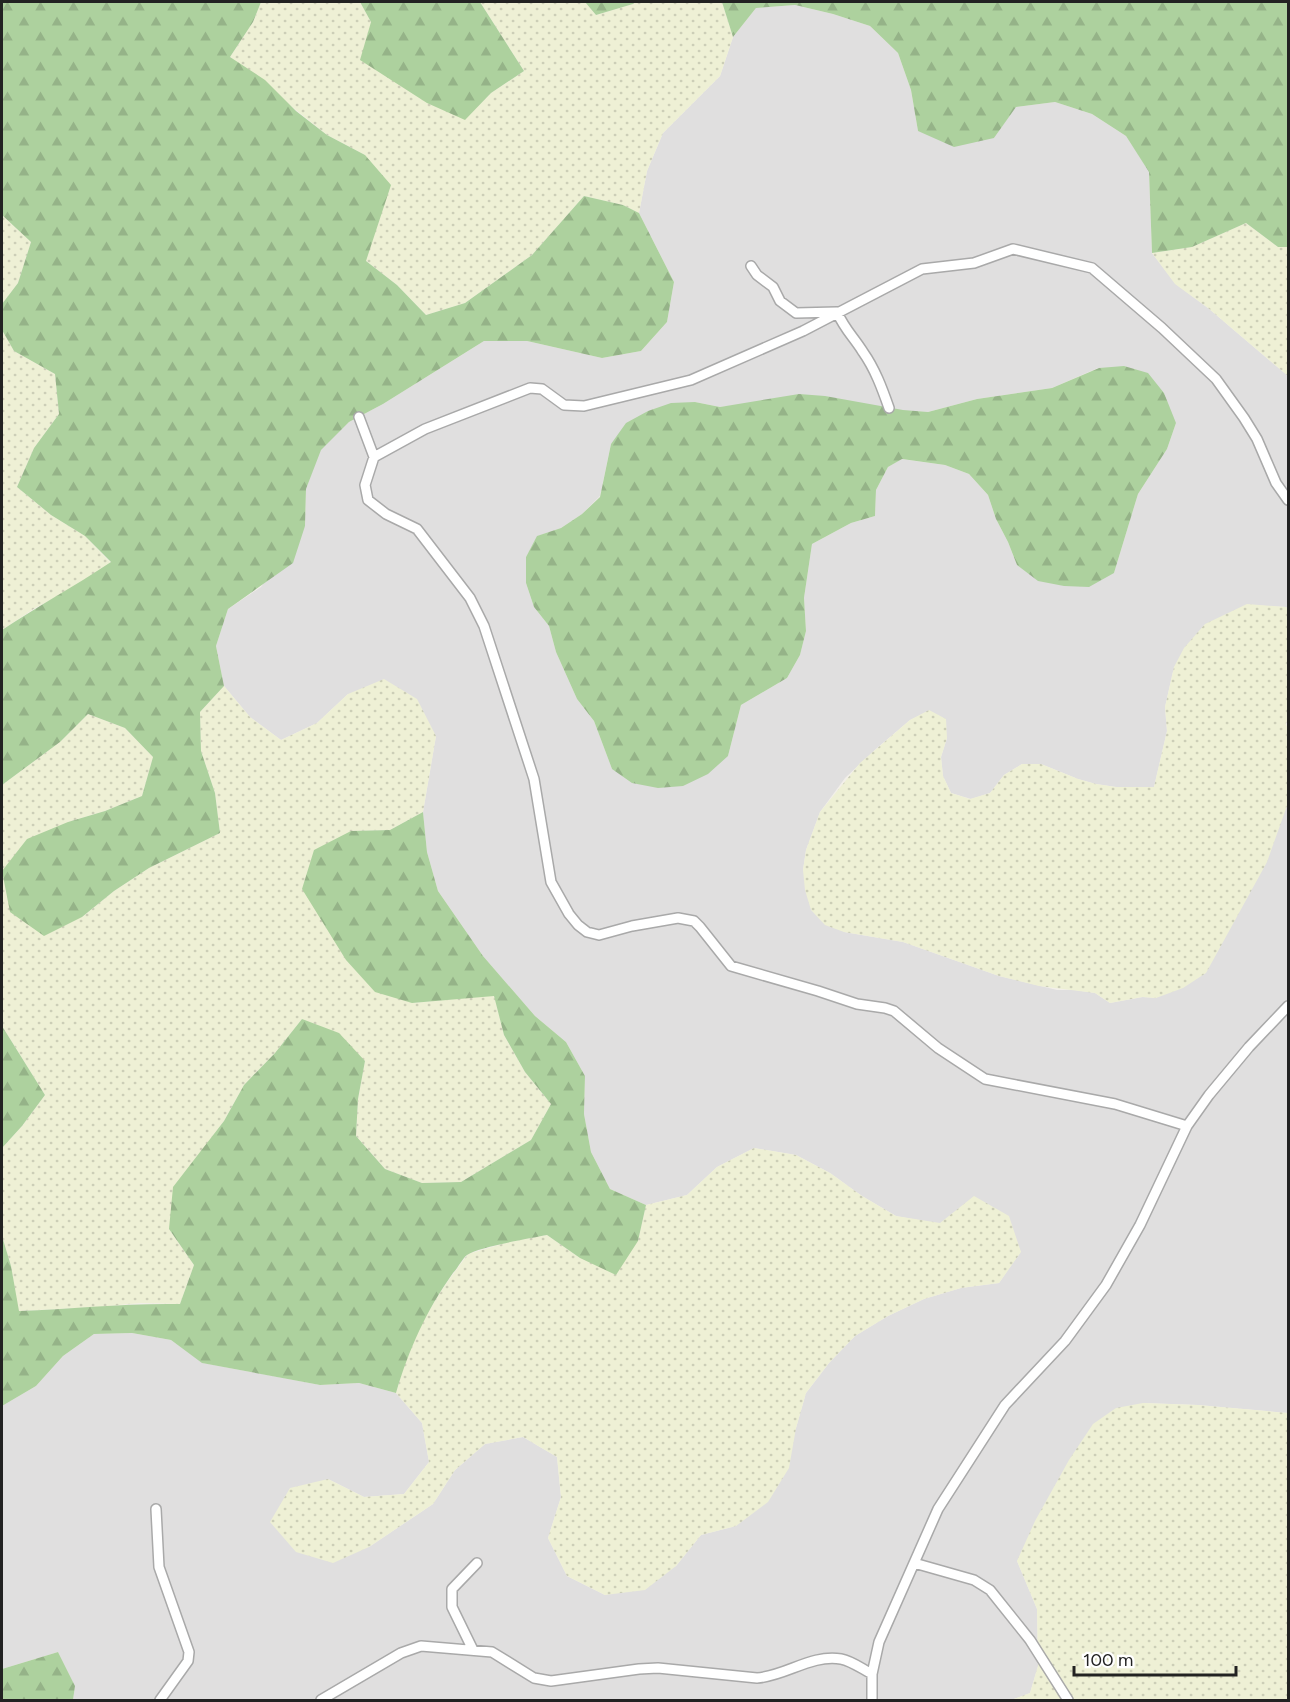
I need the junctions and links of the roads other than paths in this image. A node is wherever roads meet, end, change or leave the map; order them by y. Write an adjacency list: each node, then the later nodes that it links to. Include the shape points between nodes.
1 (751, 266): 2 (street, via 773,286 780,301 796,313)
2 (837, 312): 3 (street, via 878,378); 5 (street, via 692,380 584,406 564,405 534,387 425,429); 6 (street, via 922,269 974,263 1013,249 1092,268 1216,379 1249,425)
3 (889, 408)
4 (359, 417): 5 (street)
5 (374, 457): 8 (street, via 365,485 368,500 417,529 470,598 484,626 534,779 551,882 579,927 599,935 685,918 700,927 731,966 857,1004 894,1011 938,1048 985,1079 1115,1104)
6 (1288, 500)
7 (1288, 1006): 8 (street, via 1209,1095)
8 (1187, 1126): 11 (street, via 1140,1225 1106,1285 1065,1341 1005,1405 938,1509)
9 (156, 1509): 14 (street, via 159,1568 189,1652 188,1661)
10 (477, 1563): 12 (street, via 453,1589 452,1607)
11 (914, 1563): 13 (street, via 884,1627); 17 (street, via 974,1580 990,1590 1030,1640)
12 (473, 1650): 13 (street, via 497,1654 541,1681 658,1668 757,1678 832,1659 843,1659); 15 (street, via 412,1648)
13 (872, 1674): 16 (street)
14 (160, 1701)
15 (321, 1701)
16 (872, 1701)
17 (1068, 1701)

